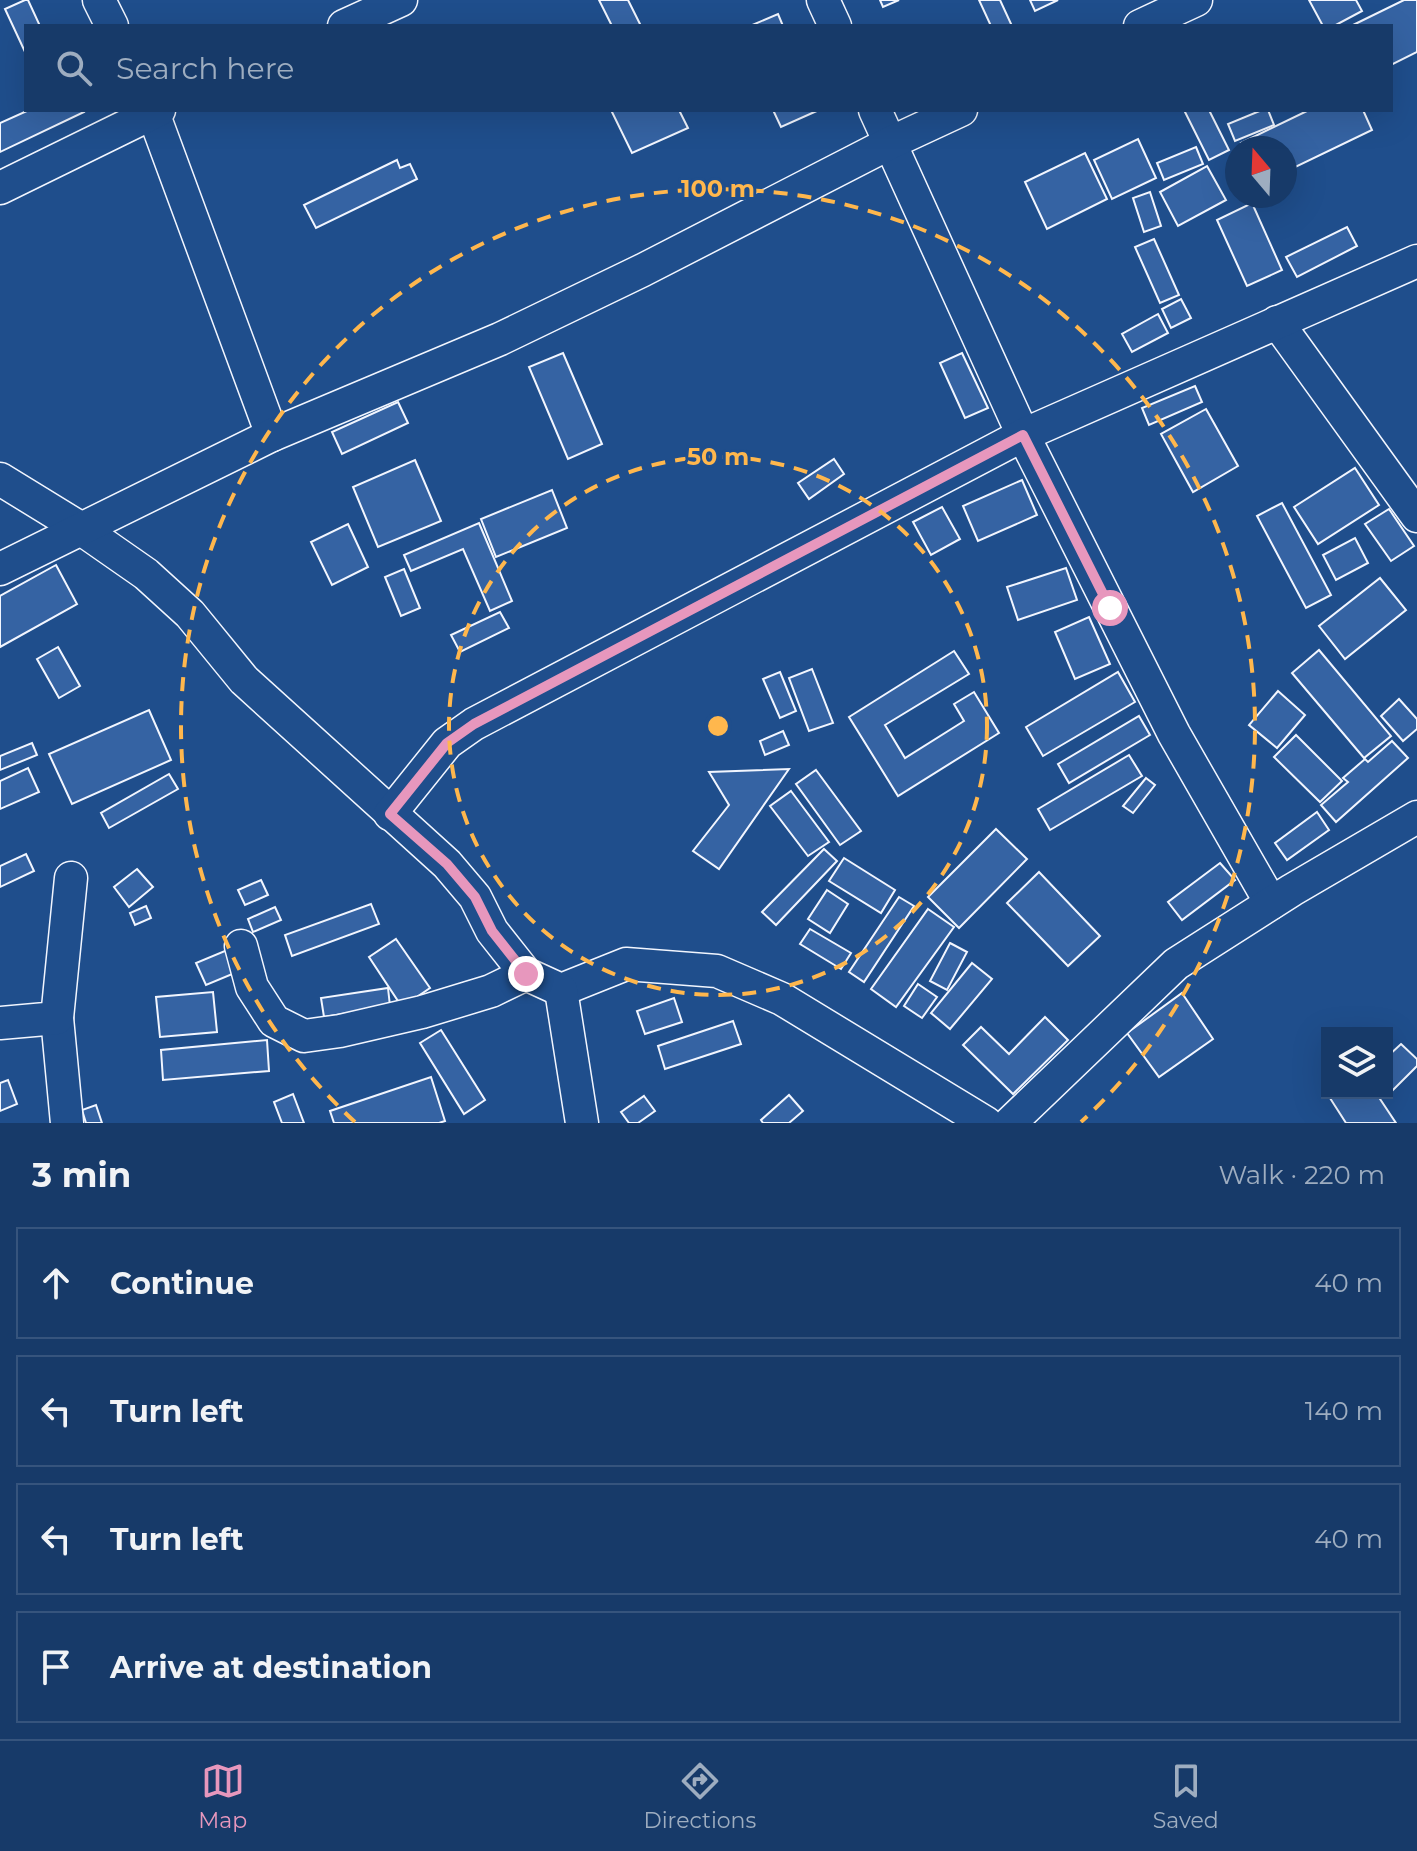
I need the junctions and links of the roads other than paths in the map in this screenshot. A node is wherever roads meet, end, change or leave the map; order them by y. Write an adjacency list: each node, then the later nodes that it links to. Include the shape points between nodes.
1 (99, 0): 5 (street)
2 (401, 0): 6 (street)
3 (823, 0): 7 (street)
4 (1196, 0): 8 (street)
5 (111, 24)
6 (348, 24)
7 (834, 24)
8 (1144, 24)
9 (153, 112): 14 (street)
10 (155, 112): 17 (street)
11 (876, 112): 13 (street)
12 (957, 112): 13 (street)
13 (890, 143): 17 (street, via 500,339); 18 (street)
14 (0, 188)
15 (1417, 261): 16 (street)
16 (1277, 322): 18 (street); 20 (street)
17 (272, 435): 21 (street)
18 (1023, 435): 23 (street, via 474,724 447,743); 26 (street, via 1174,734)
19 (0, 479): 21 (street)
20 (1417, 516)
21 (80, 528): 22 (street); 23 (street, via 146,574 190,614 244,680)
22 (0, 569)
23 (390, 814): 28 (street, via 447,864)
24 (1417, 817): 26 (street)
25 (71, 878): 30 (street)
26 (1271, 903): 35 (street, via 1176,964)
27 (241, 946): 28 (street, via 252,987 274,1021 304,1036 422,1012)
28 (526, 974): 29 (street)
29 (561, 990): 33 (street); 34 (street, via 626,964 717,971 782,999)
30 (57, 1018): 31 (street); 32 (street)
31 (0, 1023)
32 (67, 1123)
33 (582, 1123)
34 (986, 1123)
35 (1010, 1123)

